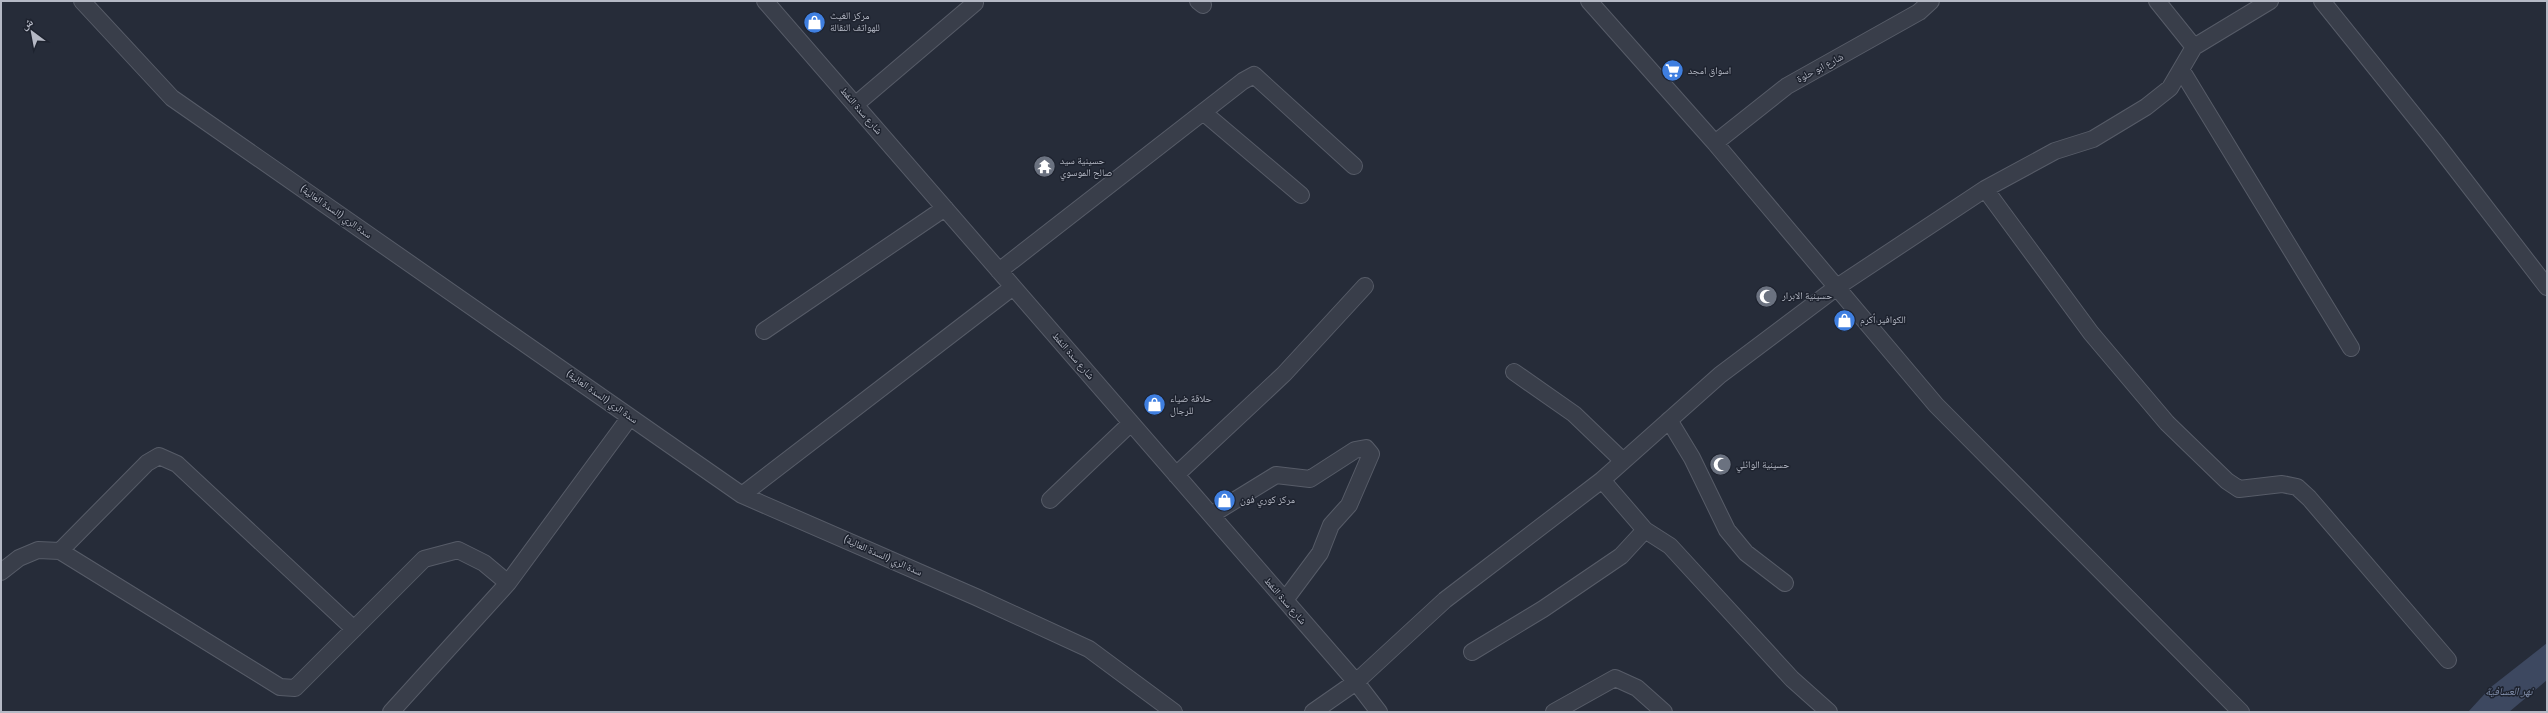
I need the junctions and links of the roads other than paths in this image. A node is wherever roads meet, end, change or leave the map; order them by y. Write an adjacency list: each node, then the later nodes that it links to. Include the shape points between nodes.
1 (765, 1): 11 (street, شارع سدة النفط)
2 (1589, 1): 13 (street)
3 (1931, 1): 13 (street, شارع ابو حلوة, via 1912,16 1787,86)
4 (2157, 1): 9 (street)
5 (2270, 1): 9 (street)
6 (2322, 1): 21 (street)
7 (87, 3): 26 (street, سدة الري (السدة العالية), via 172,98)
8 (975, 3): 11 (street)
9 (2194, 47): 10 (street)
10 (2182, 71): 15 (street, via 2170,88 2146,107 2100,135 2055,151); 24 (street)
11 (855, 105): 17 (street, شارع سدة النفط)
12 (1203, 112): 14 (street, via 1242,81 1254,75); 16 (street); 18 (street)
13 (1715, 143): 20 (street)
14 (1354, 166)
15 (1985, 189): 20 (street); 43 (street, via 2091,333 2167,423 2227,481 2239,489 2282,484 2297,487)
16 (1301, 195)
17 (944, 208): 18 (street, شارع سدة النفط); 23 (street)
18 (999, 271): 22 (street, شارع سدة النفط)
19 (1365, 286): 30 (street, via 1284,374)
20 (1837, 287): 27 (street, via 1720,375); 52 (street, via 1936,405)
21 (2547, 287)
22 (1013, 288): 28 (street, شارع سدة النفط); 32 (street)
23 (764, 331)
24 (2351, 348)
25 (1514, 372): 29 (street, via 1574,414)
26 (630, 416): 32 (street, سدة الري (السدة العالية)); 38 (street)
27 (1669, 420): 29 (street); 39 (street, via 1692,458 1727,530 1746,553)
28 (1131, 423): 30 (street, شارع سدة النفط); 33 (street)
29 (1623, 461): 31 (street)
30 (1176, 475): 34 (street, شارع سدة النفط)
31 (1602, 480): 35 (street); 44 (street, via 1445,600)
32 (742, 495): 46 (street, سدة الري (السدة العالية), via 1089,649)
33 (1050, 500)
34 (1211, 515): 40 (street, شارع سدة النفط); 40 (street, via 1276,475 1310,479 1355,450 1366,448 1371,454 1349,505 1331,525 1320,553)
35 (1645, 530): 42 (street, via 1621,556 1543,609); 51 (street, via 1670,546 1792,679)
36 (60, 552): 37 (street, via 38,550 19,558); 41 (street, via 280,687 295,688); 41 (street, via 147,463 159,456 177,464)
37 (1, 572)
38 (508, 583): 41 (street, via 484,563 458,550 424,559); 45 (street)
39 (1785, 583)
40 (1285, 600): 44 (street, شارع سدة النفط)
41 (354, 629)
42 (1472, 652)
43 (2448, 660)
44 (1356, 682): 47 (street); 48 (street, شارع سدة النفط)
45 (391, 712)
46 (1174, 712)
47 (1313, 712)
48 (1380, 712)
49 (1554, 712): 50 (street, via 1615,678 1637,688)
50 (1664, 712)
51 (1829, 712)
52 (2241, 712)

